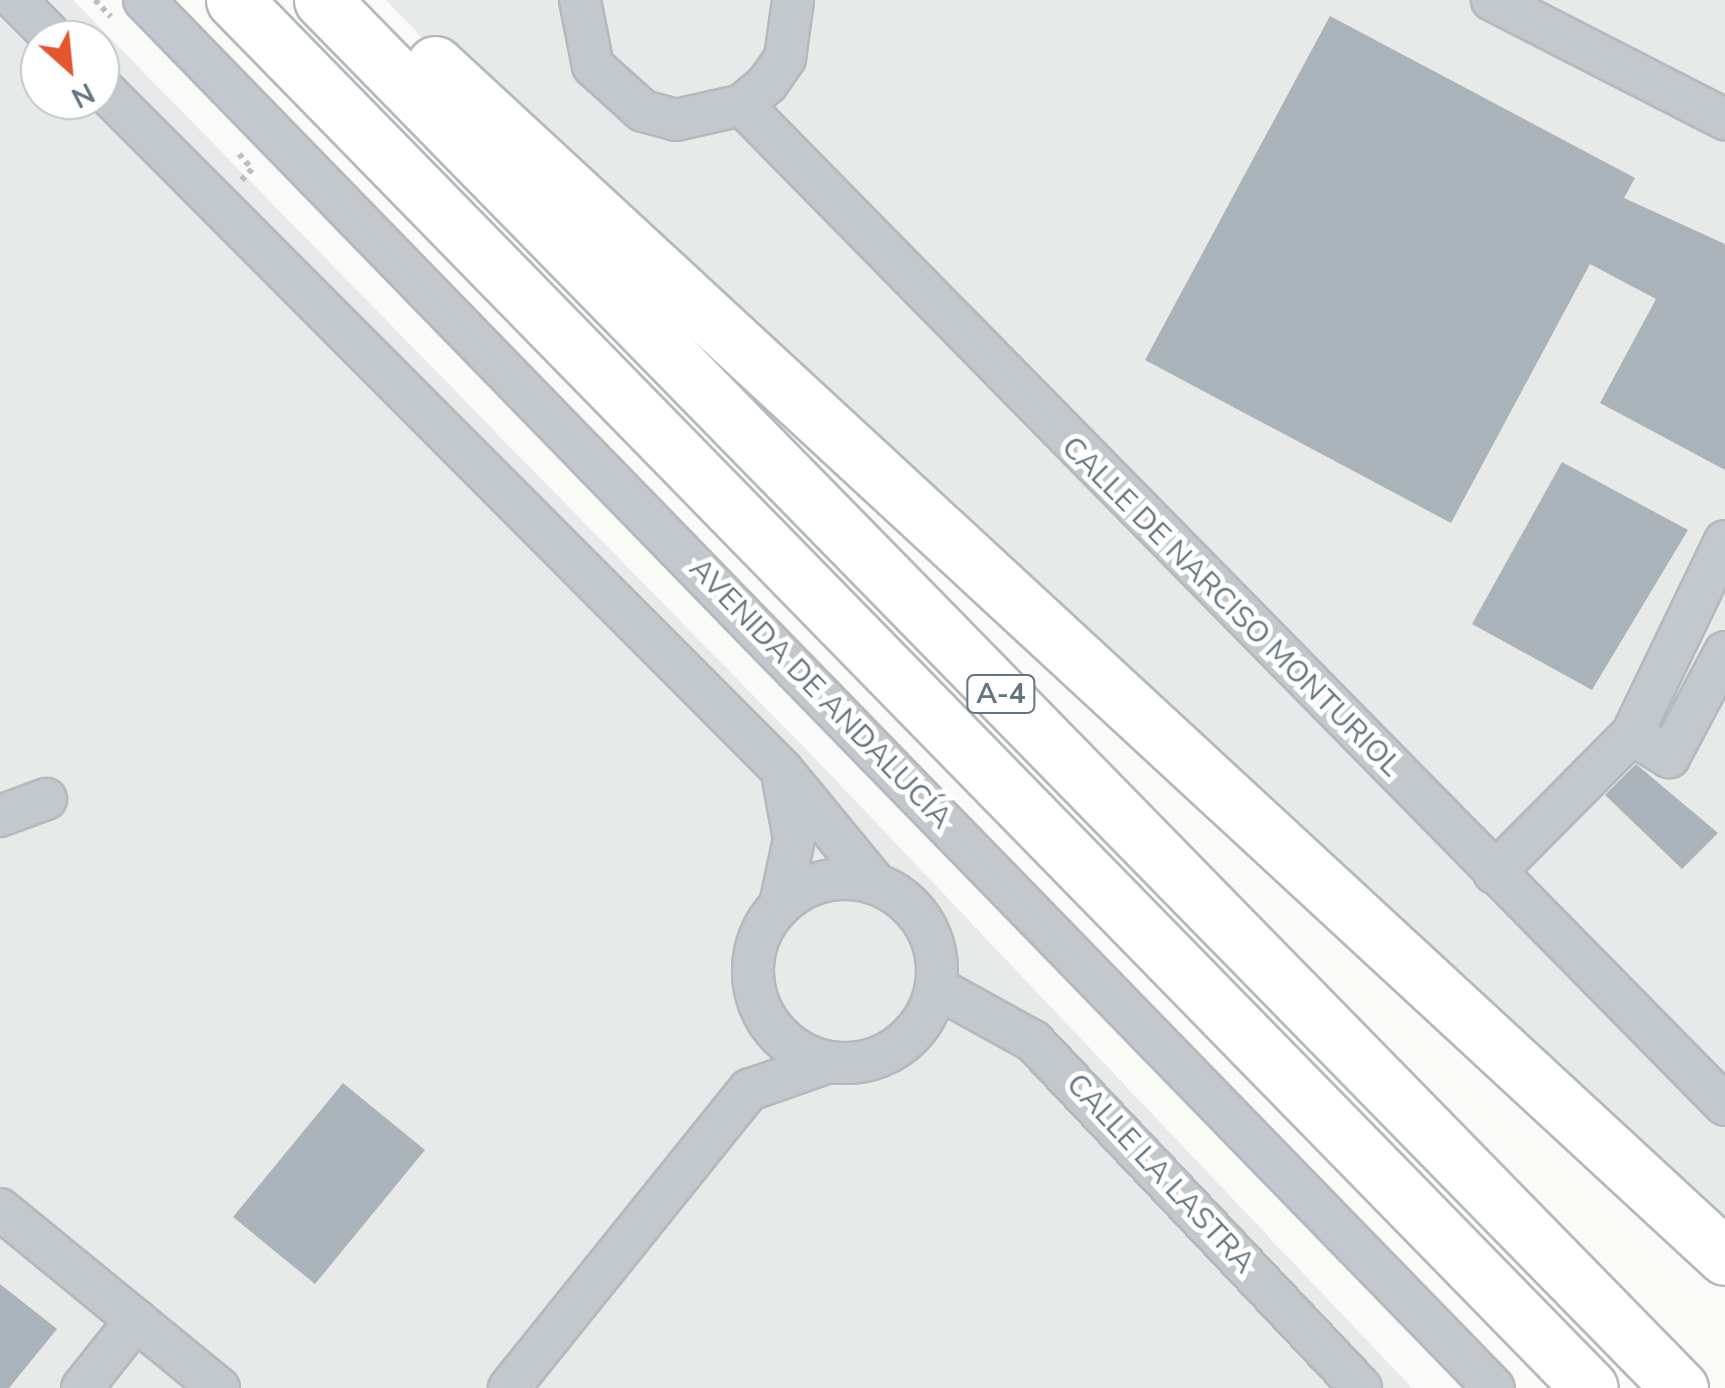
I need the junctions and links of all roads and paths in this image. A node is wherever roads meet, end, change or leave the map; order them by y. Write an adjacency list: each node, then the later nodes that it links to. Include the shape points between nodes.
1 (16, 0): 9 (street)
2 (144, 0): 34 (street, AVENIDA DE ANDALUCÍA)
3 (234, 0): 35 (highway, A-4)
4 (322, 0): 36 (highway, A-4)
5 (367, 0): 28 (highway)
6 (580, 0): 10 (street, via 593,66 643,111 693,118)
7 (793, 0): 10 (street, via 784,58)
8 (1492, 0): 12 (street)
9 (36, 20)
10 (742, 105): 19 (street, CALLE DE NARCISO MONTURIOL)
11 (120, 106): 16 (street)
12 (1725, 118)
13 (1725, 541): 15 (street)
14 (1725, 652): 15 (street, via 1668,757)
15 (1632, 734): 19 (street)
16 (782, 770): 20 (street); 21 (street, via 794,839)
17 (46, 799): 18 (street)
18 (0, 816)
19 (1494, 873): 26 (street, CALLE DE NARCISO MONTURIOL)
20 (874, 883): 21 (street, via 824,880); 22 (street, via 898,894 932,936)
21 (780, 904): 23 (street, via 754,953)
22 (937, 988): 24 (street, via 909,1038 886,1054); 33 (street, CALLE LA LASTRA, via 1034,1041)
23 (760, 1008): 24 (street, via 788,1043); 25 (street)
24 (829, 1062): 25 (street)
25 (749, 1090): 32 (street)
26 (1725, 1106)
27 (0, 1210): 29 (street)
28 (1725, 1257)
29 (136, 1320): 30 (street); 31 (street)
30 (82, 1388)
31 (219, 1388)
32 (509, 1388)
33 (1361, 1388)
34 (1494, 1388)
35 (1590, 1388)
36 (1680, 1388)

